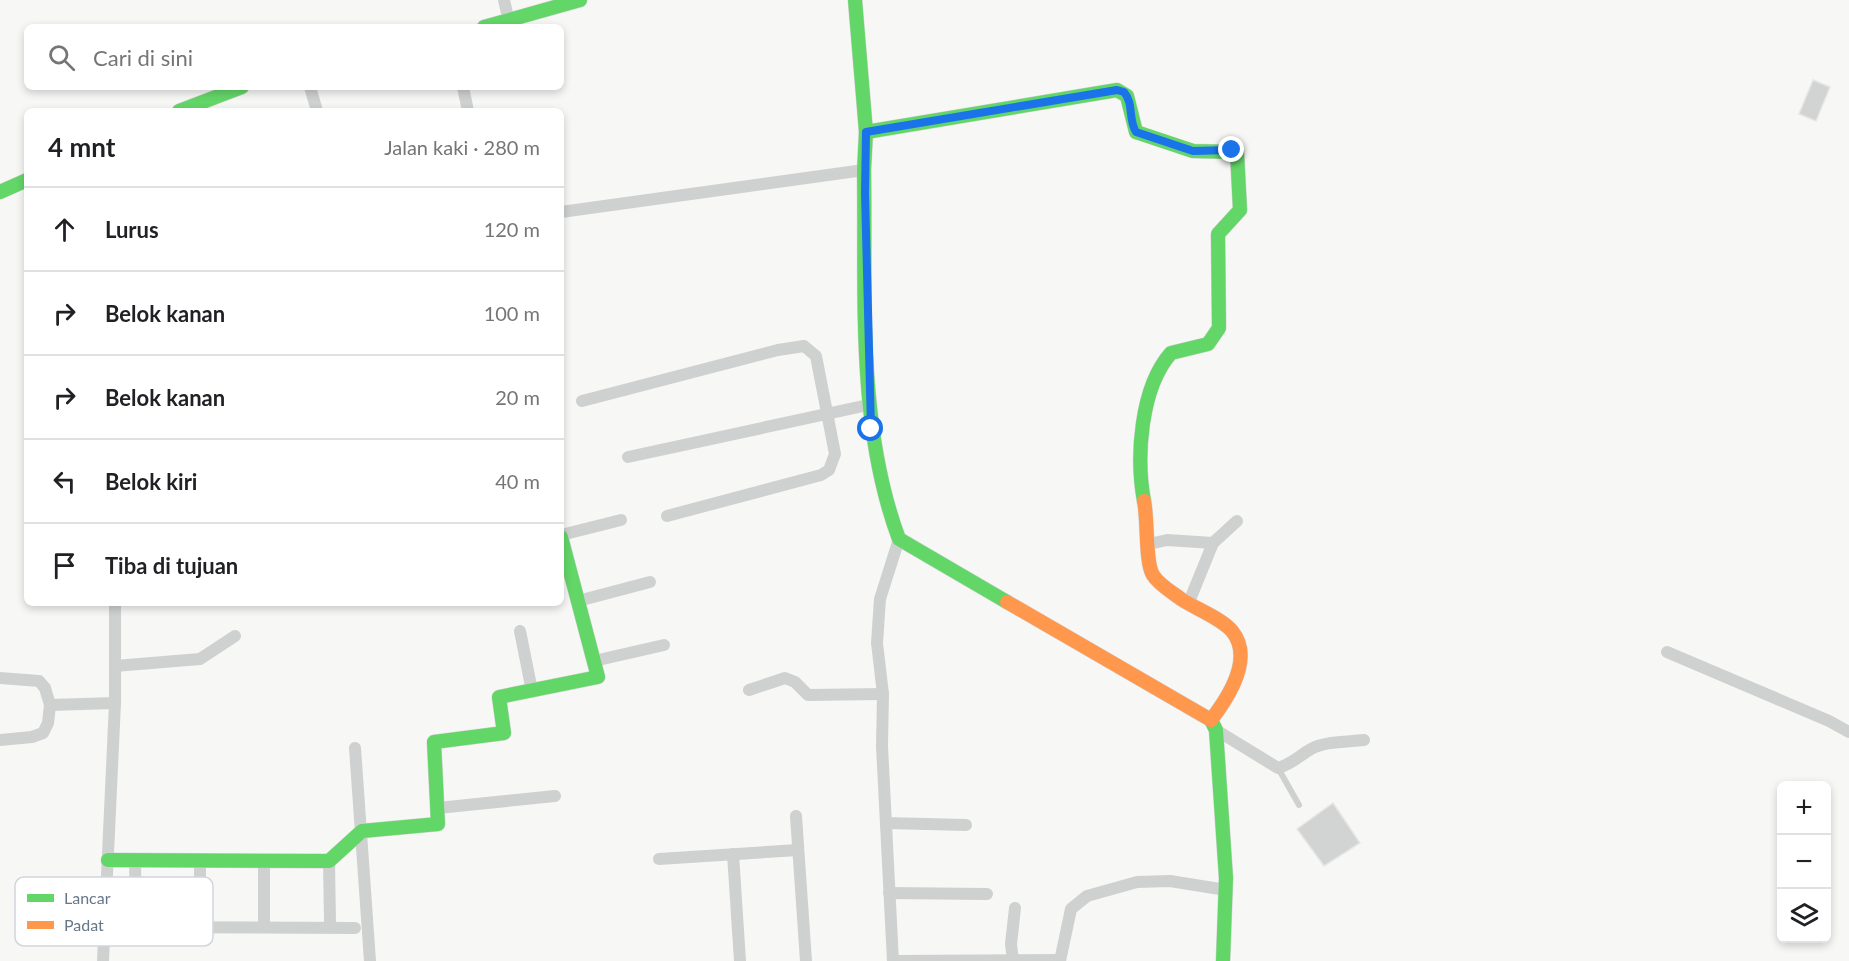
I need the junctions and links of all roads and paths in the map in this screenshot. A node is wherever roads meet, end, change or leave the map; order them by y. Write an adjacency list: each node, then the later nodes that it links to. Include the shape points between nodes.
1 (504, 0): 4 (street)
2 (580, 0): 4 (street)
3 (855, 0): 12 (street)
4 (509, 22): 5 (street)
5 (499, 24)
6 (234, 90): 9 (street)
7 (311, 90): 10 (street)
8 (464, 90): 11 (street)
9 (187, 108)
10 (316, 108)
11 (468, 108)
12 (866, 132): 13 (street); 27 (street, via 1117,90 1129,98 1136,132 1193,151 1237,152 1240,210 1218,234 1216,339 1209,346 1172,353 1149,404 1139,461)
13 (864, 170): 16 (street); 18 (street)
14 (24, 181): 15 (street)
15 (0, 190)
16 (564, 212)
17 (582, 401): 19 (street, via 804,346 816,356)
18 (868, 405): 19 (street); 25 (street, via 883,498)
19 (828, 414): 20 (street); 21 (street, via 835,454 829,470)
20 (628, 457)
21 (667, 516)
22 (621, 520): 24 (street)
23 (1237, 521): 26 (street)
24 (564, 535)
25 (899, 539): 42 (street, via 880,599 877,643); 45 (street)
26 (1213, 543): 27 (street, via 1167,540); 31 (street)
27 (1149, 544): 31 (street, via 1154,577)
28 (564, 547): 30 (street)
29 (650, 582): 30 (street)
30 (578, 601): 37 (street)
31 (1189, 602): 45 (street, via 1239,639 1232,688)
32 (115, 606): 38 (street)
33 (520, 631): 41 (street)
34 (235, 636): 38 (street, via 200,659)
35 (664, 645): 37 (street)
36 (1667, 652): 46 (street)
37 (594, 661): 41 (street, via 598,677)
38 (115, 666): 43 (street)
39 (0, 678): 44 (street, via 39,681)
40 (749, 690): 42 (street, via 785,678 808,695)
41 (532, 691): 53 (street, via 499,697 504,733 434,742)
42 (883, 694): 55 (street)
43 (115, 703): 44 (street); 61 (street)
44 (50, 705): 47 (street, via 43,733)
45 (1213, 725): 50 (street); 69 (street)
46 (1849, 732)
47 (0, 740)
48 (1364, 740): 50 (street, via 1322,744 1291,765)
49 (355, 748): 57 (street)
50 (1278, 768): 52 (lane)
51 (555, 796): 53 (street)
52 (1299, 805)
53 (438, 808): 57 (street, via 438,824)
54 (796, 816): 58 (street)
55 (886, 823): 56 (street); 70 (street)
56 (966, 825)
57 (362, 831): 65 (street); 79 (street)
58 (798, 850): 59 (street); 81 (street)
59 (733, 854): 60 (street); 80 (street)
60 (658, 859)
61 (108, 860): 62 (street); 66 (street)
62 (135, 860): 63 (street); 67 (street)
63 (200, 861): 64 (street); 68 (street)
64 (264, 861): 65 (street); 73 (street)
65 (329, 861): 74 (street)
66 (107, 877)
67 (135, 877)
68 (200, 877)
69 (1226, 890): 84 (street, via 1170,881 1137,882 1087,896 1071,909); 85 (street)
70 (889, 893): 71 (street); 82 (street)
71 (987, 894)
72 (1015, 908): 83 (street)
73 (264, 923)
74 (330, 923)
75 (213, 927): 76 (street)
76 (354, 928)
77 (104, 946): 78 (street)
78 (103, 961)
79 (369, 961)
80 (740, 961)
81 (806, 961)
82 (893, 961): 83 (street)
83 (1013, 961): 84 (street)
84 (1060, 961)
85 (1222, 961)

